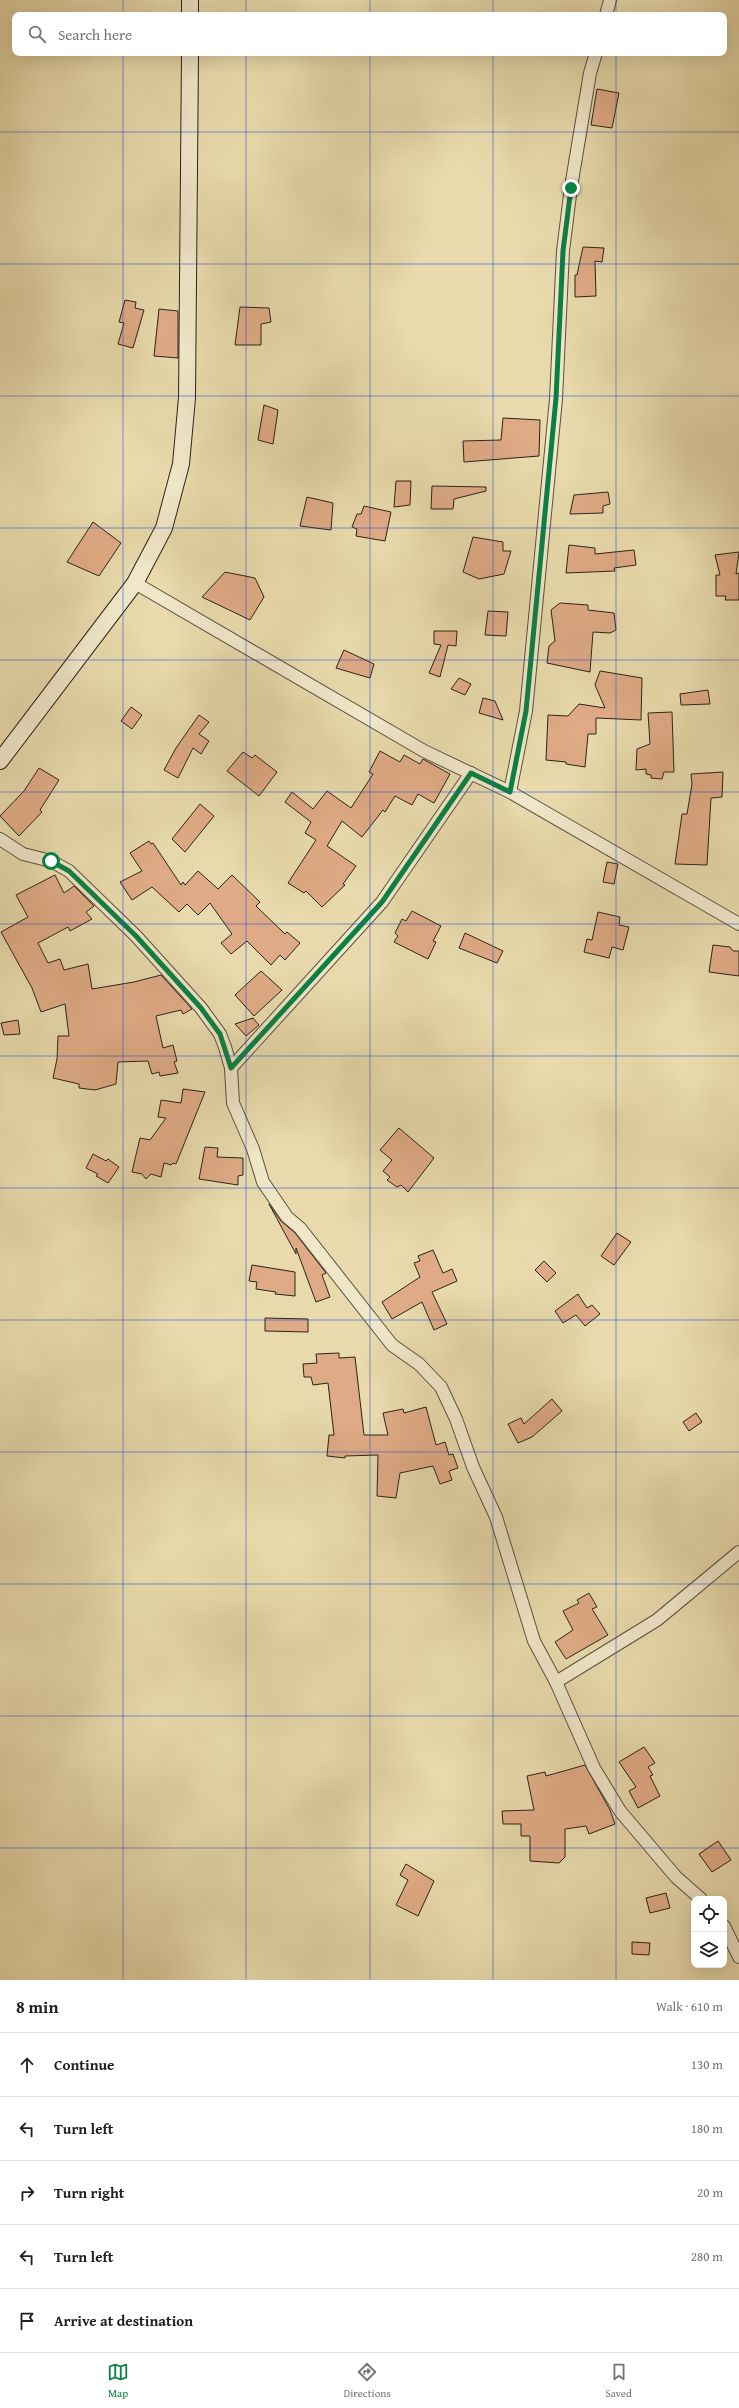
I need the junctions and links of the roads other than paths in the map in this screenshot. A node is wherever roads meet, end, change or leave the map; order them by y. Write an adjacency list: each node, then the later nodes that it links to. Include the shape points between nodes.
1 (190, 0): 3 (main road)
2 (610, 0): 4 (street)
3 (190, 12)
4 (607, 12)
5 (190, 56): 7 (main road, via 187,398 181,464 164,528)
6 (595, 56): 10 (street, via 571,188 563,251 556,398 526,711)
7 (135, 583): 8 (main road); 9 (street, via 424,751)
8 (0, 761)
9 (471, 773): 10 (street); 13 (street, via 382,902)
10 (510, 792): 12 (street)
11 (0, 839): 13 (street, via 23,854 51,861 69,871 136,936 201,1008 220,1034)
12 (739, 924)
13 (231, 1068): 15 (street, via 233,1103 264,1182 288,1217 300,1228 392,1345 419,1364 440,1387 456,1419 473,1467 496,1517 534,1641)
14 (739, 1552): 15 (street, via 657,1620)
15 (556, 1682): 16 (street, via 594,1768 620,1811 676,1877)
16 (698, 1896)
17 (727, 1932): 18 (street)
18 (739, 1958)

